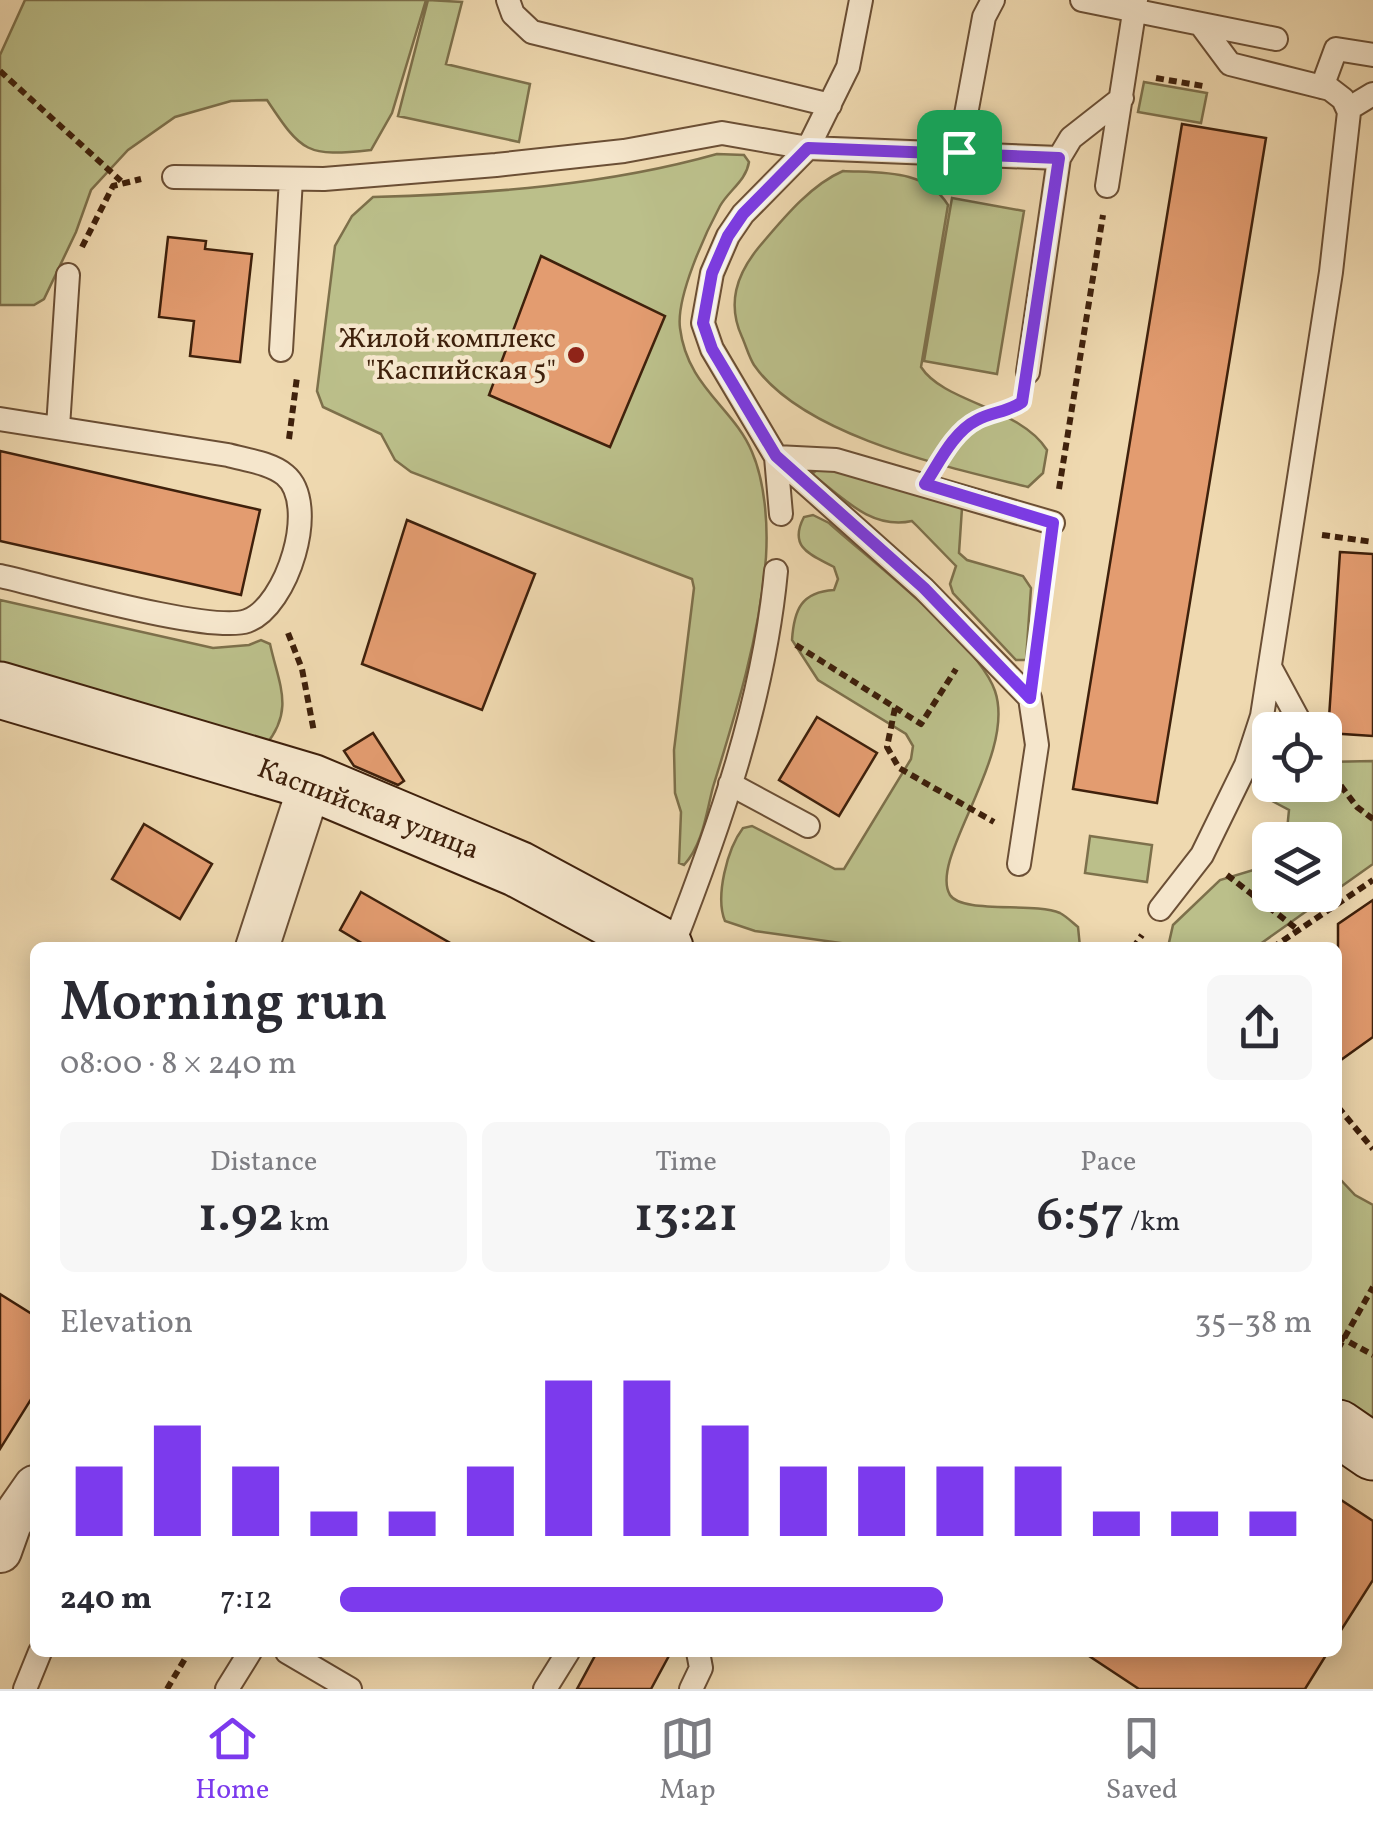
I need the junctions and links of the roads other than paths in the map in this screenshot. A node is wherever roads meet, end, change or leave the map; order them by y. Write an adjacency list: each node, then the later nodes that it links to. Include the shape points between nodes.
1 (508, 0): 12 (lane, via 532,32)
2 (861, 0): 12 (lane, via 848,67)
3 (993, 0): 15 (lane, via 984,16)
4 (1082, 0): 5 (lane)
5 (1135, 6): 6 (lane); 11 (lane)
6 (1201, 26): 7 (lane); 9 (lane, via 1230,64)
7 (1276, 39)
8 (1373, 55): 9 (lane, via 1336,49)
9 (1322, 87): 13 (lane, via 1343,98)
10 (1373, 94): 13 (lane)
11 (1122, 98): 16 (lane, via 1071,138); 19 (lane)
12 (830, 105): 14 (lane)
13 (1348, 109): 30 (lane, via 1331,272)
14 (808, 148): 15 (lane); 18 (lane, via 722,134 496,166); 25 (lane, via 728,236 712,273 703,323)
15 (959, 152): 16 (lane)
16 (1059, 158): 22 (lane)
17 (174, 177): 18 (lane)
18 (291, 179): 21 (lane)
19 (1108, 186)
20 (68, 274): 24 (lane)
21 (281, 350)
22 (1028, 372)
23 (0, 420): 24 (lane)
24 (58, 427): 29 (lane, via 228,455 284,474 298,492 298,538 275,597 248,621 212,624)
25 (776, 456): 26 (lane); 27 (lane, via 836,460); 36 (lane, via 924,588 1030,698 1037,745)
26 (781, 514)
27 (1053, 523)
28 (776, 571): 34 (lane, via 771,629)
29 (0, 576)
30 (1270, 667): 32 (lane); 37 (lane, via 1246,765 1202,855)
31 (0, 690): 33 (street, Каспийская улица)
32 (1294, 712)
33 (313, 761): 38 (street); 39 (street, Каспийская улица)
34 (730, 784): 35 (lane); 40 (lane, via 715,839)
35 (808, 826)
36 (1019, 864)
37 (1160, 909)
38 (259, 942)
39 (656, 942)
40 (671, 942)
41 (1342, 1431): 42 (street)
42 (1373, 1452)
43 (30, 1493): 44 (street)
44 (3, 1530)
45 (38, 1657): 50 (lane)
46 (247, 1657): 51 (lane)
47 (296, 1657): 52 (lane)
48 (565, 1657): 53 (lane)
49 (699, 1657): 54 (lane)
50 (25, 1689)
51 (227, 1689)
52 (350, 1689)
53 (546, 1689)
54 (691, 1689)

